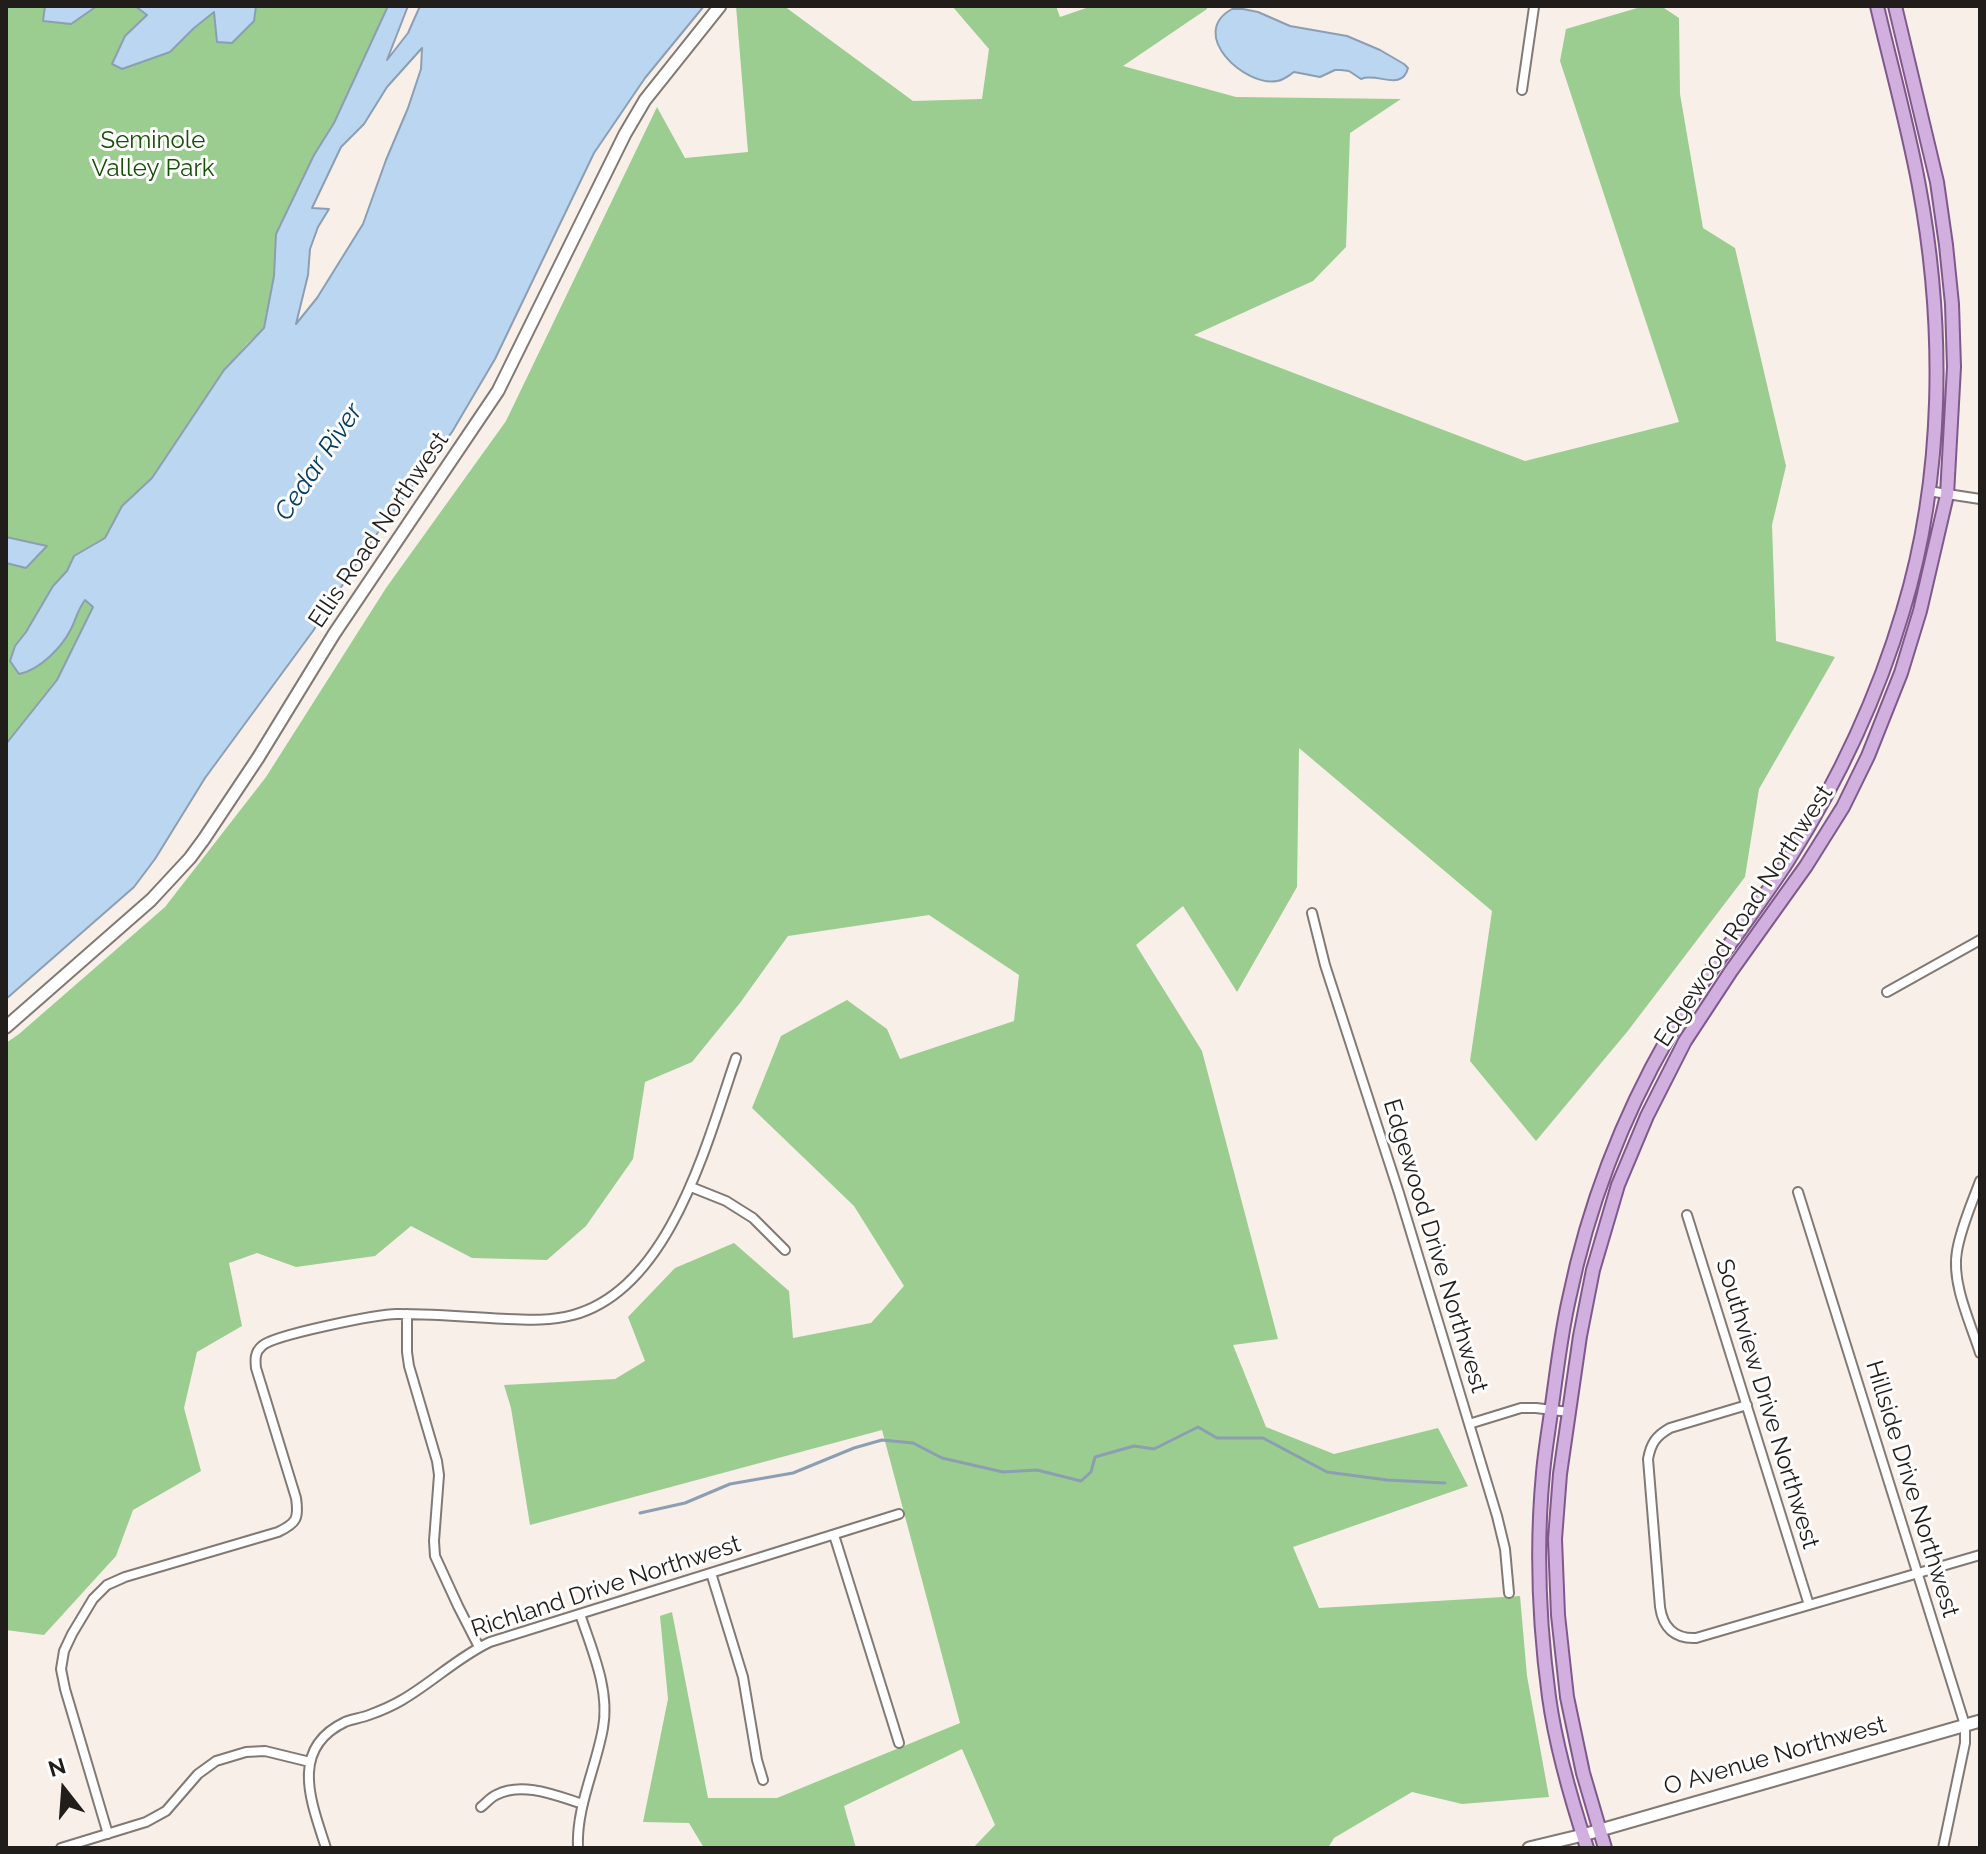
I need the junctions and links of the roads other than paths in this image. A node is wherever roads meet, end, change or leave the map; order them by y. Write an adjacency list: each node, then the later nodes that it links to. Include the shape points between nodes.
1 (720, 6): 13 (street, Ellis Road Northwest, via 645,100 498,391 204,839 151,900)
2 (1533, 6): 3 (street); 6 (street)
3 (1544, 6)
4 (1877, 6): 7 (main road, Edgewood Road Northwest, via 1929,245 1937,364)
5 (1895, 6): 8 (main road, Edgewood Road Northwest, via 1937,182 1946,245 1954,367)
6 (1522, 90)
7 (1928, 491): 8 (street); 23 (main road, Edgewood Road Northwest, via 1904,609 1853,746 1788,860 1669,1035 1615,1144 1576,1268)
8 (1947, 495): 9 (street); 24 (main road, Edgewood Road Northwest, via 1920,611 1868,756 1821,842 1685,1041 1632,1151 1593,1270)
9 (1980, 499)
10 (1312, 913): 25 (street, Edgewood Drive Northwest)
11 (1980, 940): 12 (street)
12 (1887, 992)
13 (6, 1027)
14 (736, 1058): 16 (street)
15 (1980, 1181): 21 (street, via 1962,1230 1956,1267)
16 (691, 1187): 19 (street, via 753,1218); 20 (street, via 638,1276 587,1311 545,1320)
17 (1798, 1192): 30 (street, Hillside Drive Northwest)
18 (1687, 1215): 22 (street, Southview Drive Northwest)
19 (785, 1250)
20 (407, 1314): 34 (street, via 409,1366 437,1461 435,1556); 43 (street, via 381,1315 265,1343 256,1355 256,1368 296,1498 298,1513 292,1525 107,1585 72,1634 61,1669)
21 (1980, 1353)
22 (1747, 1405): 32 (street, Southview Drive Northwest); 32 (street, via 1670,1428 1651,1444 1662,1617 1670,1631 1686,1639)
23 (1552, 1410): 24 (street); 25 (street, via 1521,1408); 44 (main road, Edgewood Road Northwest, via 1539,1541 1541,1619 1549,1699)
24 (1569, 1412): 42 (main road, Edgewood Road Northwest, via 1555,1539 1558,1615 1567,1697)
25 (1469, 1424): 31 (street, Edgewood Drive Northwest, via 1503,1539)
26 (899, 1514): 27 (street, Richland Drive Northwest)
27 (834, 1535): 29 (street, Richland Drive Northwest); 37 (street)
28 (1980, 1555): 30 (street)
29 (711, 1573): 33 (street, Richland Drive Northwest); 39 (street, via 743,1677)
30 (1918, 1573): 32 (street); 36 (street, Hillside Drive Northwest)
31 (1509, 1593)
32 (1809, 1605)
33 (580, 1614): 34 (street, Richland Drive Northwest); 40 (street, via 604,1696 604,1726)
34 (479, 1647): 38 (street, Richland Drive Northwest, via 386,1709 333,1730)
35 (1980, 1721): 36 (street, O Avenue Northwest)
36 (1965, 1725): 42 (street, O Avenue Northwest); 50 (street, Hillside Drive Northwest)
37 (899, 1743)
38 (310, 1762): 43 (street, via 265,1751 216,1761 166,1811); 46 (street, via 309,1793)
39 (763, 1780)
40 (583, 1804): 41 (street, via 531,1789 496,1794); 47 (street)
41 (481, 1807)
42 (1599, 1830): 44 (street, O Avenue Northwest); 49 (main road, Edgewood Road Northwest)
43 (108, 1834): 45 (street)
44 (1585, 1841): 48 (street, O Avenue Northwest)
45 (61, 1848)
46 (326, 1848)
47 (578, 1848)
48 (1529, 1848)
49 (1605, 1848)
50 (1943, 1848)

